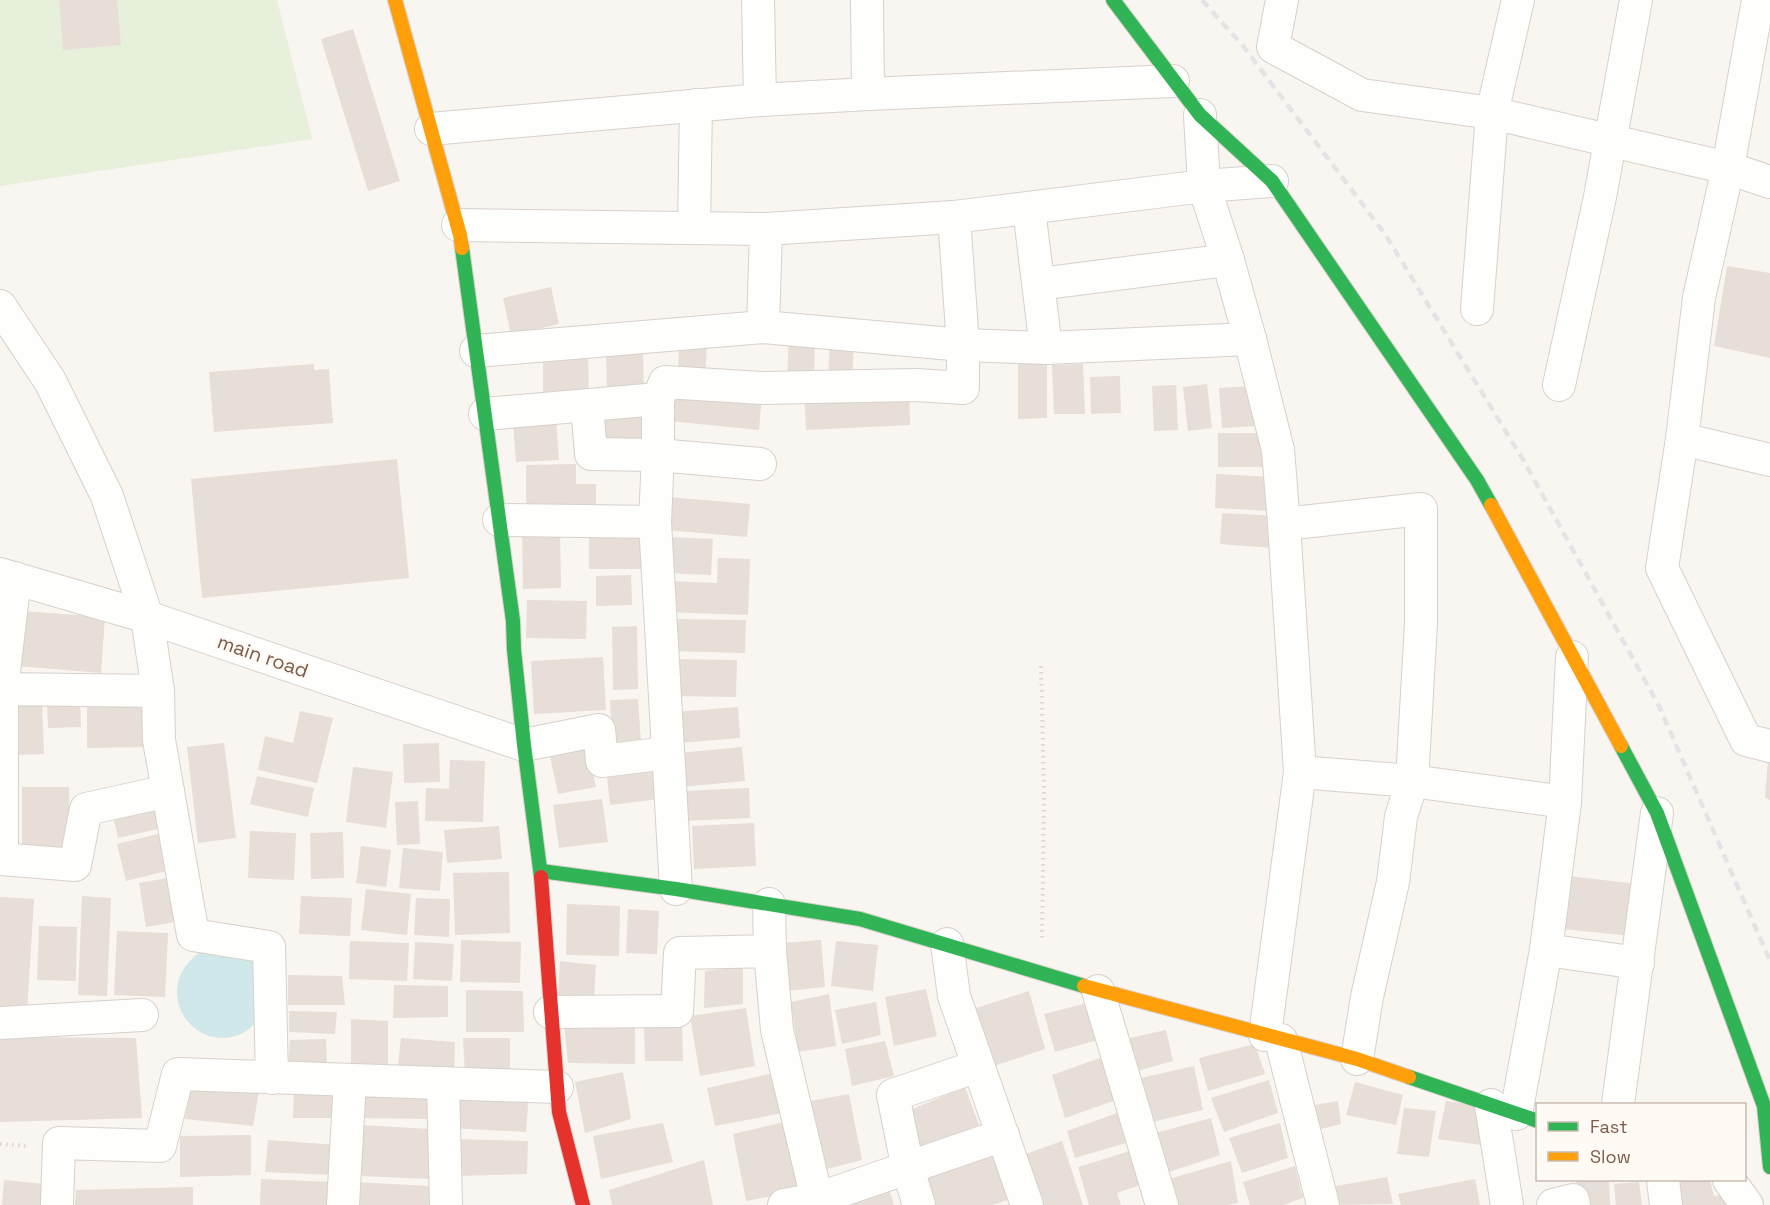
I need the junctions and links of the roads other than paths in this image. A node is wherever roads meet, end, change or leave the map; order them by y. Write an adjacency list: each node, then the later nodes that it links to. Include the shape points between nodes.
1 (395, 0): 15 (street)
2 (758, 0): 11 (street)
3 (867, 0): 10 (street)
4 (1113, 0): 9 (street)
5 (1282, 0): 13 (street, via 1273,47 1332,79 1362,94)
6 (1518, 0): 13 (street)
7 (1636, 0): 16 (street)
8 (1758, 0): 17 (street)
9 (1173, 81): 10 (street); 14 (street)
10 (868, 94): 11 (street)
11 (760, 100): 12 (street)
12 (696, 105): 15 (street); 24 (street)
13 (1492, 113): 16 (street); 29 (street)
14 (1200, 115): 18 (street); 20 (street)
15 (431, 129): 23 (street)
16 (1609, 141): 17 (street); 37 (street)
17 (1728, 168): 19 (street); 41 (street, via 1699,298)
18 (1272, 181): 20 (street); 50 (street, via 1477,480)
19 (1770, 182)
20 (1204, 186): 21 (street); 26 (street)
21 (1029, 209): 22 (street); 27 (street)
22 (954, 217): 25 (street); 33 (street)
23 (458, 225): 24 (street); 35 (street)
24 (694, 227): 25 (street)
25 (766, 229): 30 (street)
26 (1228, 260): 27 (street); 31 (street)
27 (1039, 284): 34 (street)
28 (0, 306): 49 (street, via 50,381 107,496)
29 (1477, 309)
30 (763, 327): 32 (street); 35 (street)
31 (1250, 339): 34 (street); 47 (street, via 1278,450)
32 (915, 340): 33 (street); 36 (street)
33 (963, 345): 34 (street); 36 (street, via 963,388)
34 (1046, 348)
35 (476, 351): 40 (street)
36 (916, 385): 38 (street, via 761,388 665,382)
37 (1559, 385)
38 (658, 399): 39 (street); 42 (street)
39 (587, 406): 40 (street); 42 (street, via 591,454)
40 (485, 414): 45 (street)
41 (1682, 439): 43 (street); 54 (street, via 1662,568 1746,740)
42 (658, 455): 44 (street); 46 (street)
43 (1770, 460)
44 (760, 464)
45 (499, 520): 46 (street); 53 (street)
46 (655, 522): 55 (street)
47 (1284, 524): 56 (street); 57 (street, via 1421,509 1421,623)
48 (8, 576): 49 (street, main road); 51 (street)
49 (147, 617): 52 (street); 53 (street, main road)
50 (1572, 657): 59 (street); 60 (street)
51 (2, 689): 52 (street); 61 (street)
52 (158, 692): 58 (street, via 159,740)
53 (524, 746): 55 (street, via 599,730 602,760); 62 (street)
54 (1770, 746)
55 (667, 753): 63 (street)
56 (1300, 772): 57 (street); 73 (street)
57 (1412, 781): 59 (street); 74 (street, via 1401,817 1393,882)
58 (168, 791): 61 (street, via 86,809 75,864); 76 (street, via 193,935 269,947)
59 (1565, 802): 66 (street)
60 (1657, 813): 68 (street); 83 (street, via 1764,1106)
61 (1, 859)
62 (541, 871): 63 (street); 70 (street)
63 (676, 889): 64 (street)
64 (769, 904): 65 (street, via 860,920); 67 (street)
65 (947, 944): 69 (street); 75 (street, via 954,996)
66 (1546, 950): 68 (street); 81 (street)
67 (770, 951): 70 (street, via 680,953 676,1011); 87 (street, via 777,1030)
68 (1638, 963): 80 (street)
69 (1098, 991): 73 (street); 95 (street)
70 (550, 1012): 79 (street)
71 (142, 1015): 72 (street)
72 (0, 1023)
73 (1273, 1037): 74 (street); 96 (street)
74 (1357, 1059): 81 (street)
75 (978, 1066): 82 (street); 84 (street, via 893,1095)
76 (272, 1078): 77 (street); 88 (street, via 178,1074 160,1146 58,1143)
77 (350, 1080): 78 (street); 89 (street)
78 (442, 1083): 79 (street); 90 (street)
79 (557, 1087): 91 (street, via 559,1112)
80 (1618, 1103)
81 (1515, 1113): 97 (street)
82 (1003, 1135): 84 (street); 94 (street)
83 (1770, 1167)
84 (908, 1169): 87 (street); 93 (street)
85 (1663, 1181): 100 (street)
86 (1730, 1181): 101 (street)
87 (817, 1199): 92 (street)
88 (57, 1205)
89 (343, 1205)
90 (446, 1205)
91 (584, 1205)
92 (784, 1205)
93 (920, 1205)
94 (1028, 1205)
95 (1162, 1205)
96 (1323, 1205)
97 (1507, 1205)
98 (1553, 1205): 99 (street, via 1573,1200)
99 (1574, 1205)
100 (1666, 1205)
101 (1747, 1205)

